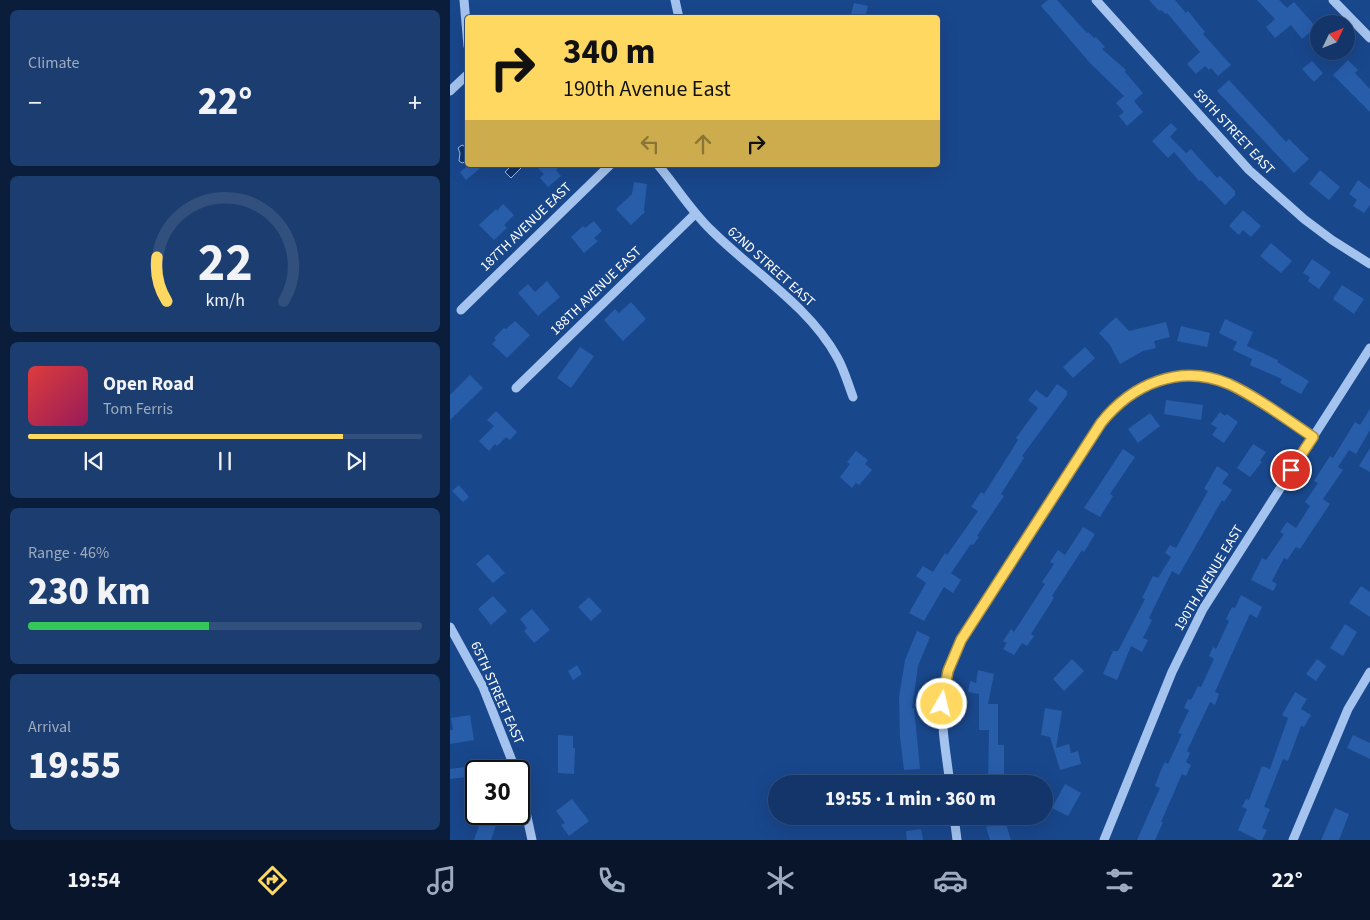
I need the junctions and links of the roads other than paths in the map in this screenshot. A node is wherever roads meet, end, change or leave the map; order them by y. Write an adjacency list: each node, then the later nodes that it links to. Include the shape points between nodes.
1 (464, 0): 5 (street)
2 (675, 0): 6 (street)
3 (1096, 0): 13 (street, 59TH STREET EAST, via 1249,170 1304,219)
4 (1333, 0): 7 (street)
5 (465, 15)
6 (678, 15)
7 (1370, 38)
8 (465, 77): 9 (street)
9 (450, 91)
10 (608, 167): 14 (street, 187TH AVENUE EAST)
11 (660, 167): 12 (street, 62ND STREET EAST)
12 (695, 214): 16 (street, 188TH AVENUE EAST); 17 (street, 62ND STREET EAST, via 790,300 823,336 838,358)
13 (1370, 264)
14 (461, 310)
15 (1370, 348): 18 (street, 190TH AVENUE EAST)
16 (516, 388)
17 (853, 397)
18 (1313, 437): 23 (street, via 1244,392 1202,377 1184,376 1149,384 1112,409 951,660 942,709); 28 (street, 190TH AVENUE EAST, via 1190,634)
19 (450, 627): 22 (street, 65TH STREET EAST, via 483,686)
20 (1370, 672): 21 (street)
21 (1367, 684): 29 (street, via 1348,709)
22 (512, 760)
23 (949, 775)
24 (529, 825): 26 (street)
25 (955, 825): 27 (street)
26 (532, 840)
27 (957, 840)
28 (1104, 840)
29 (1293, 840)

